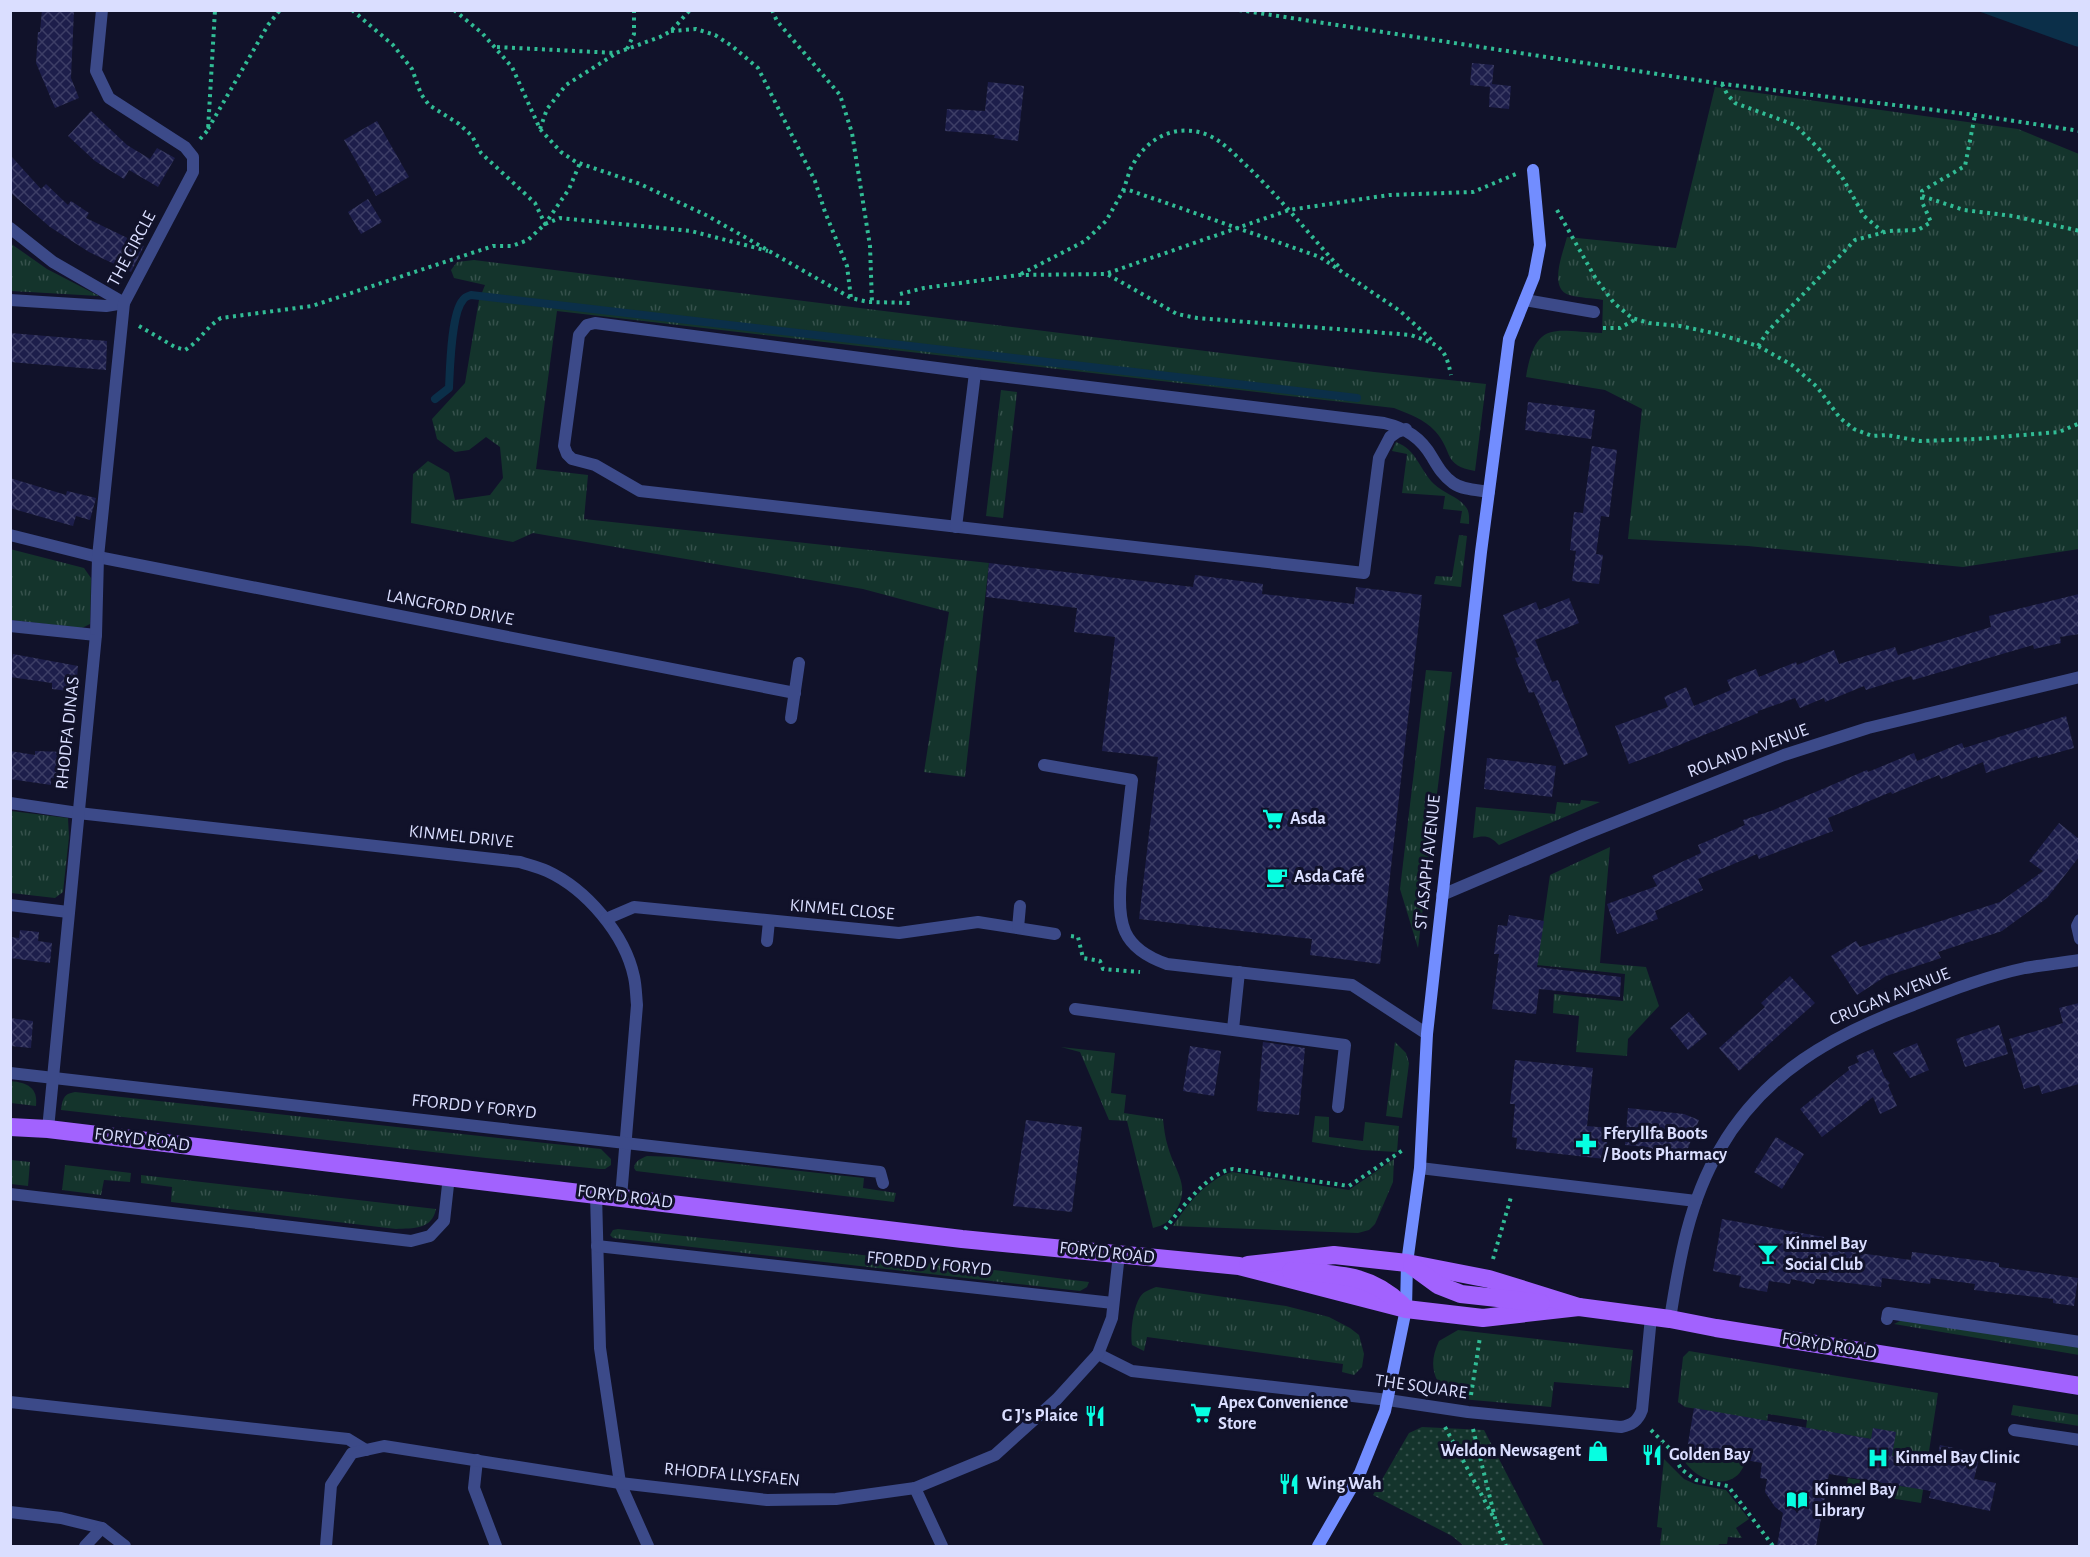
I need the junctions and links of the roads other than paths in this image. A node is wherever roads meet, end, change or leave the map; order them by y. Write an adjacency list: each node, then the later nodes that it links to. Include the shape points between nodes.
1 (102, 10): 6 (street, THE CIRCLE, via 96,71 108,98 185,147 193,157 194,171)
2 (1533, 170): 5 (street, ST ASAPH AVENUE, via 1540,245)
3 (10, 228): 6 (street, via 53,262)
4 (10, 300): 6 (street, via 106,306)
5 (1525, 300): 7 (street); 10 (street, ST ASAPH AVENUE, via 1509,339)
6 (124, 303): 13 (street, THE CIRCLE)
7 (1594, 312)
8 (975, 373): 9 (street, via 1384,423); 11 (street); 11 (street, via 595,323 587,325 579,335 564,446 572,459 596,465 640,491)
9 (1406, 429): 10 (street, via 1419,439 1454,484); 11 (street, via 1390,437 1378,458 1365,573)
10 (1489, 492): 23 (street, ST ASAPH AVENUE)
11 (956, 527)
12 (10, 535): 13 (street, LANGFORD DRIVE)
13 (98, 557): 15 (street, RHODFA DINAS); 18 (street, LANGFORD DRIVE)
14 (10, 626): 15 (street)
15 (96, 635): 22 (street, RHODFA DINAS)
16 (800, 663): 18 (street)
17 (2079, 677): 23 (street, ROLAND AVENUE, via 1868,728 1784,755)
18 (795, 693): 19 (street)
19 (791, 718)
20 (1044, 765): 35 (street, via 1132,780 1119,903 1131,943 1149,958 1167,964)
21 (10, 803): 22 (street, KINMEL DRIVE)
22 (78, 813): 26 (street, RHODFA DINAS); 27 (street, KINMEL DRIVE, via 520,862 547,871 573,887)
23 (1442, 895): 38 (street, ST ASAPH AVENUE)
24 (10, 905): 26 (street)
25 (1020, 906): 30 (street)
26 (68, 912): 40 (street, RHODFA DINAS)
27 (606, 919): 29 (street, KINMEL CLOSE, via 634,907); 44 (street, KINMEL DRIVE, via 622,944 634,975 637,1005)
28 (2079, 920): 32 (street)
29 (769, 921): 30 (street, KINMEL CLOSE, via 899,933 978,922); 33 (street, KINMEL CLOSE)
30 (1018, 928): 31 (street, KINMEL CLOSE)
31 (1055, 934)
32 (2079, 939)
33 (767, 941)
34 (2079, 960): 51 (street, CRUGAN AVENUE, via 2024,969 1959,987 1831,1040 1792,1066 1755,1101 1720,1148)
35 (1239, 972): 37 (street); 38 (street, via 1352,985)
36 (1075, 1009): 37 (street)
37 (1233, 1029): 41 (street, via 1345,1045)
38 (1427, 1034): 45 (street, ST ASAPH AVENUE)
39 (10, 1073): 40 (street, FFORDD Y FORYD)
40 (52, 1078): 43 (street, RHODFA DINAS); 44 (street, FFORDD Y FORYD)
41 (1338, 1107)
42 (10, 1127): 43 (main road, FORYD ROAD)
43 (48, 1129): 46 (main road, FORYD ROAD)
44 (625, 1143): 47 (street, FFORDD Y FORYD, via 880,1172); 50 (street, KINMEL DRIVE)
45 (1419, 1168): 51 (street); 54 (street, ST ASAPH AVENUE)
46 (450, 1176): 48 (street, via 444,1221 430,1236 411,1241); 49 (main road, FORYD ROAD)
47 (883, 1183)
48 (10, 1194)
49 (596, 1194): 50 (main road, FORYD ROAD); 52 (street)
50 (621, 1197): 53 (main road, FORYD ROAD)
51 (1696, 1201): 60 (street, CRUGAN AVENUE, via 1679,1260)
52 (597, 1246): 56 (street, FFORDD Y FORYD); 71 (street, via 600,1348)
53 (1119, 1254): 55 (main road, FORYD ROAD); 56 (street, RHODFA LLYSFAEN)
54 (1407, 1263): 55 (main road, FORYD ROAD, via 1334,1255); 57 (main road, via 1438,1285 1461,1294); 58 (street, ST ASAPH AVENUE)
55 (1239, 1266): 58 (main road, via 1366,1280)
56 (1113, 1303): 63 (street, RHODFA LLYSFAEN, via 1112,1318)
57 (1579, 1307): 58 (main road, FORYD ROAD, via 1483,1318); 59 (main road, FORYD ROAD)
58 (1406, 1309): 65 (street, ST ASAPH AVENUE)
59 (1652, 1317): 60 (main road, FORYD ROAD); 65 (street, THE SQUARE, via 1642,1410 1630,1425 1468,1412)
60 (1671, 1319): 64 (main road, FORYD ROAD)
61 (1887, 1319): 62 (street, via 1888,1312)
62 (2079, 1342)
63 (1098, 1354): 65 (street, THE SQUARE, via 1132,1371); 72 (street, RHODFA LLYSFAEN, via 1057,1400 995,1455)
64 (2079, 1386)
65 (1388, 1400): 81 (street, ST ASAPH AVENUE, via 1360,1473)
66 (10, 1402): 69 (street, via 348,1439)
67 (2014, 1430): 68 (street)
68 (2079, 1440)
69 (366, 1450): 70 (street, RHODFA LLYSFAEN, via 384,1446); 77 (street, via 352,1453 331,1485)
70 (477, 1460): 71 (street, RHODFA LLYSFAEN); 78 (street, via 474,1488)
71 (620, 1483): 72 (street, RHODFA LLYSFAEN, via 767,1500 836,1499); 79 (street)
72 (915, 1488): 80 (street)
73 (10, 1512): 74 (street)
74 (102, 1528): 75 (street); 76 (street)
75 (85, 1546)
76 (125, 1546)
77 (326, 1546)
78 (496, 1546)
79 (648, 1546)
80 (942, 1546)
81 (1318, 1546)

